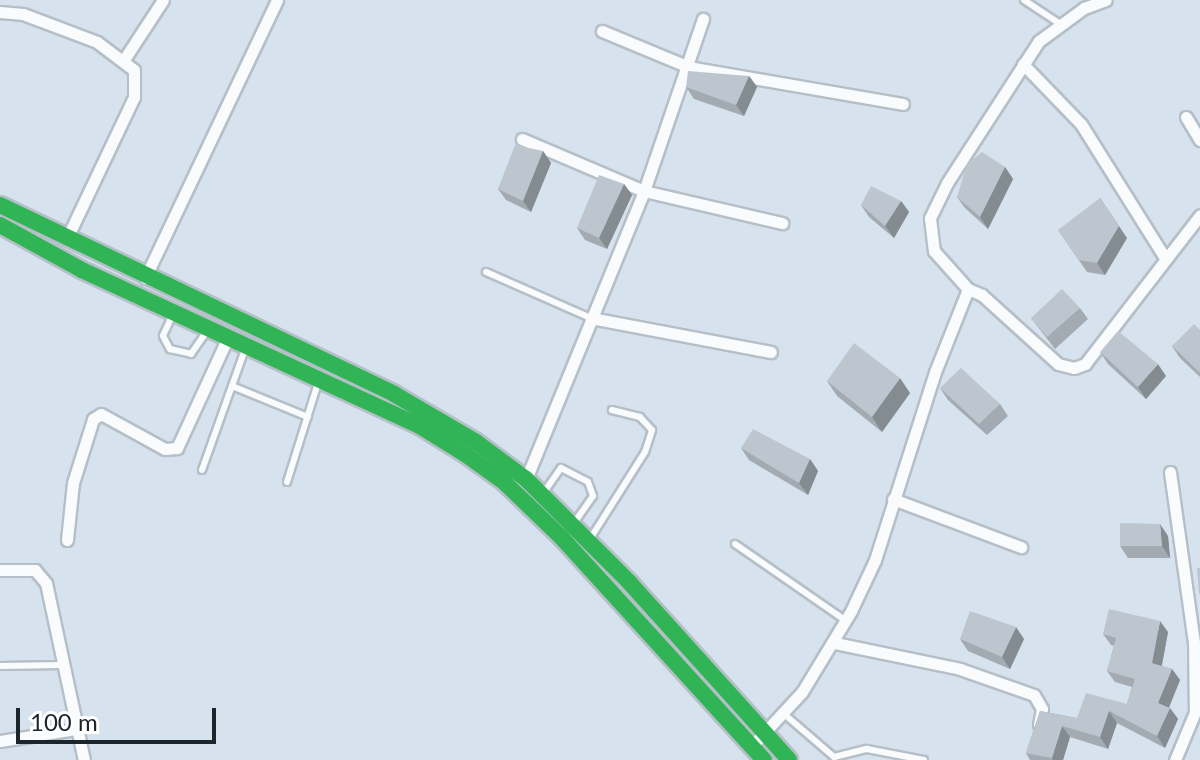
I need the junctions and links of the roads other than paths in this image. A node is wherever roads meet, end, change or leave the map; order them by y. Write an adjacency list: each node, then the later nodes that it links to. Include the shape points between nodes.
1 (163, 0): 9 (street)
2 (277, 0): 24 (street)
3 (1024, 0): 7 (lane)
4 (1106, 0): 7 (street)
5 (0, 12): 9 (street, via 60,28)
6 (703, 19): 11 (street)
7 (1060, 24): 10 (street)
8 (602, 31): 11 (street)
9 (125, 58): 21 (street, via 134,70 134,97)
10 (1023, 64): 22 (street, via 1081,124); 25 (street, via 930,218 934,251)
11 (689, 67): 12 (street); 16 (street)
12 (903, 104)
13 (1186, 117): 15 (street)
14 (522, 139): 16 (street)
15 (1200, 140)
16 (644, 191): 19 (street); 27 (street)
17 (0, 205): 21 (main road)
18 (1200, 215): 22 (street)
19 (782, 223)
20 (2, 229): 26 (main road)
21 (67, 238): 24 (main road)
22 (1165, 258): 25 (street, via 1085,364 1074,368 1058,364 982,295)
23 (486, 272): 27 (lane)
24 (145, 278): 38 (main road, via 405,399)
25 (968, 289): 41 (street)
26 (174, 312): 28 (main road); 28 (lane, via 163,336 165,345 178,353 195,351)
27 (591, 318): 31 (street); 38 (street)
28 (208, 328): 29 (main road)
29 (228, 337): 30 (main road); 43 (street, via 177,448 165,449 101,414 93,419 73,483)
30 (247, 345): 32 (main road); 33 (lane)
31 (771, 352)
32 (319, 380): 35 (lane); 57 (main road, via 418,425 504,482)
33 (232, 386): 35 (lane); 36 (lane)
34 (612, 410): 44 (lane, via 648,423 649,442)
35 (308, 417): 39 (lane)
36 (202, 470)
37 (1170, 472): 62 (street, via 1194,643 1195,712)
38 (526, 479): 40 (main road)
39 (287, 482)
40 (541, 495): 42 (main road); 42 (lane, via 561,468 588,482 593,496)
41 (893, 499): 46 (street); 48 (street, via 875,560)
42 (572, 526): 44 (main road)
43 (67, 540)
44 (588, 542): 54 (main road)
45 (735, 544): 48 (lane)
46 (1021, 547)
47 (0, 570): 50 (street, via 41,574)
48 (846, 621): 49 (street)
49 (835, 643): 52 (street); 56 (street, via 960,669 1034,695 1042,709)
50 (63, 665): 51 (lane); 53 (street)
51 (0, 666)
52 (784, 714): 54 (street); 61 (lane, via 834,757 867,749)
53 (77, 729): 55 (street); 58 (street)
54 (765, 736): 57 (street); 60 (main road)
55 (0, 741)
56 (1034, 743)
57 (751, 747): 59 (main road)
58 (84, 760)
59 (764, 760)
60 (789, 760)
61 (924, 760)
62 (1175, 760)

